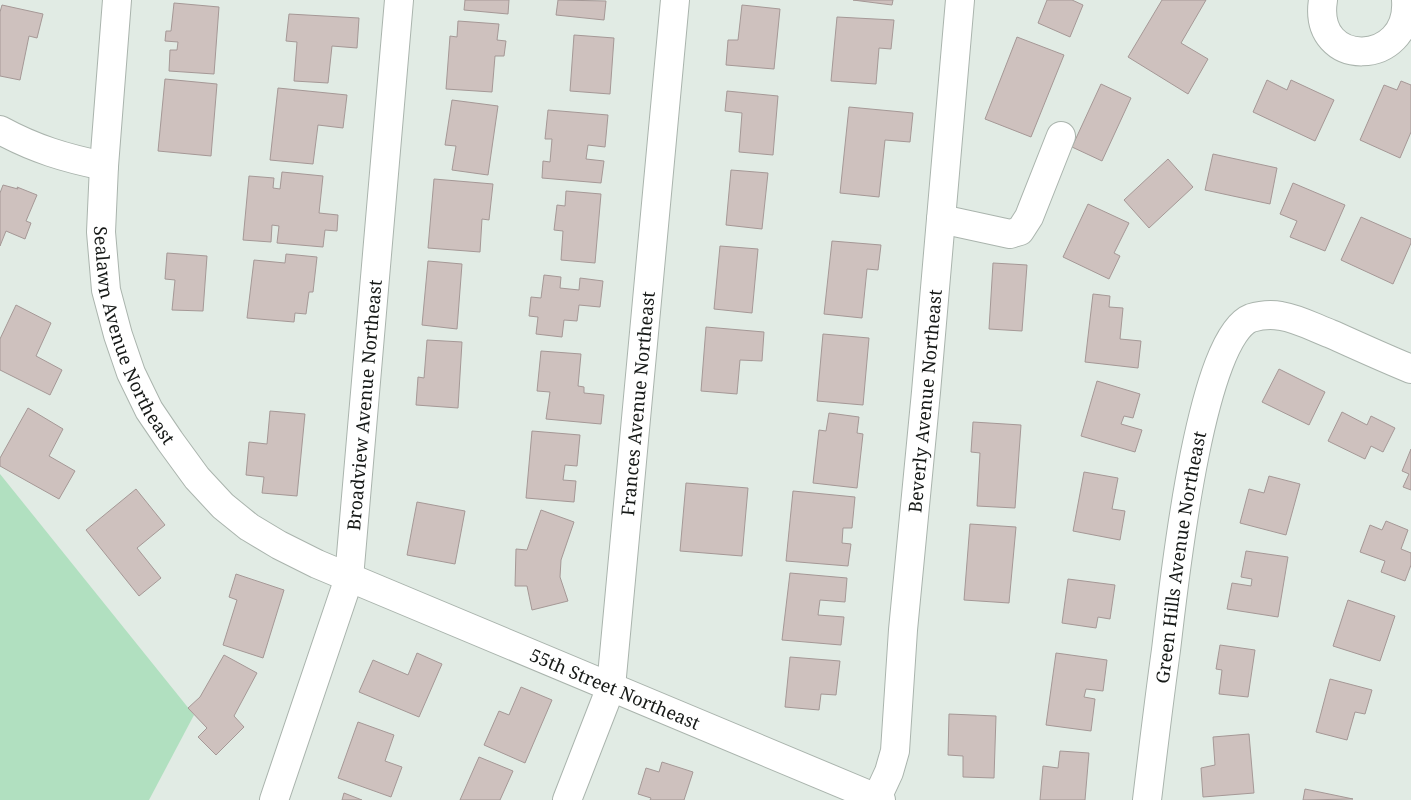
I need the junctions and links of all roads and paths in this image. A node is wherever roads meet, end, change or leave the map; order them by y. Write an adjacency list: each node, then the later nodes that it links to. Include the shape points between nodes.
1 (117, 0): 9 (street, Sealawn Avenue Northeast)
2 (399, 0): 12 (street, Broadview Avenue Northeast)
3 (675, 0): 13 (street, Frances Avenue Northeast)
4 (960, 0): 10 (street, Beverly Avenue Northeast)
5 (1323, 0): 6 (street, via 1322,15 1333,39 1357,52 1381,49 1392,43)
6 (1408, 16)
7 (0, 130): 9 (street, via 42,150)
8 (1061, 136): 10 (street, via 1029,217 1020,231 1010,234)
9 (104, 166): 12 (street, Sealawn Avenue Northeast, via 101,232 106,290 131,373 149,410 197,478 223,506 272,541)
10 (941, 219): 14 (street, Beverly Avenue Northeast, via 895,751)
11 (1411, 369): 17 (street, Green Hills Avenue Northeast, via 1288,318 1261,316 1242,323 1231,337 1216,374 1191,470)
12 (349, 578): 13 (street, 55th Street Northeast); 15 (street, Broadview Avenue Northeast)
13 (611, 687): 14 (street, 55th Street Northeast); 16 (street, Frances Avenue Northeast)
14 (878, 799)
15 (274, 800)
16 (567, 800)
17 (1147, 800)

